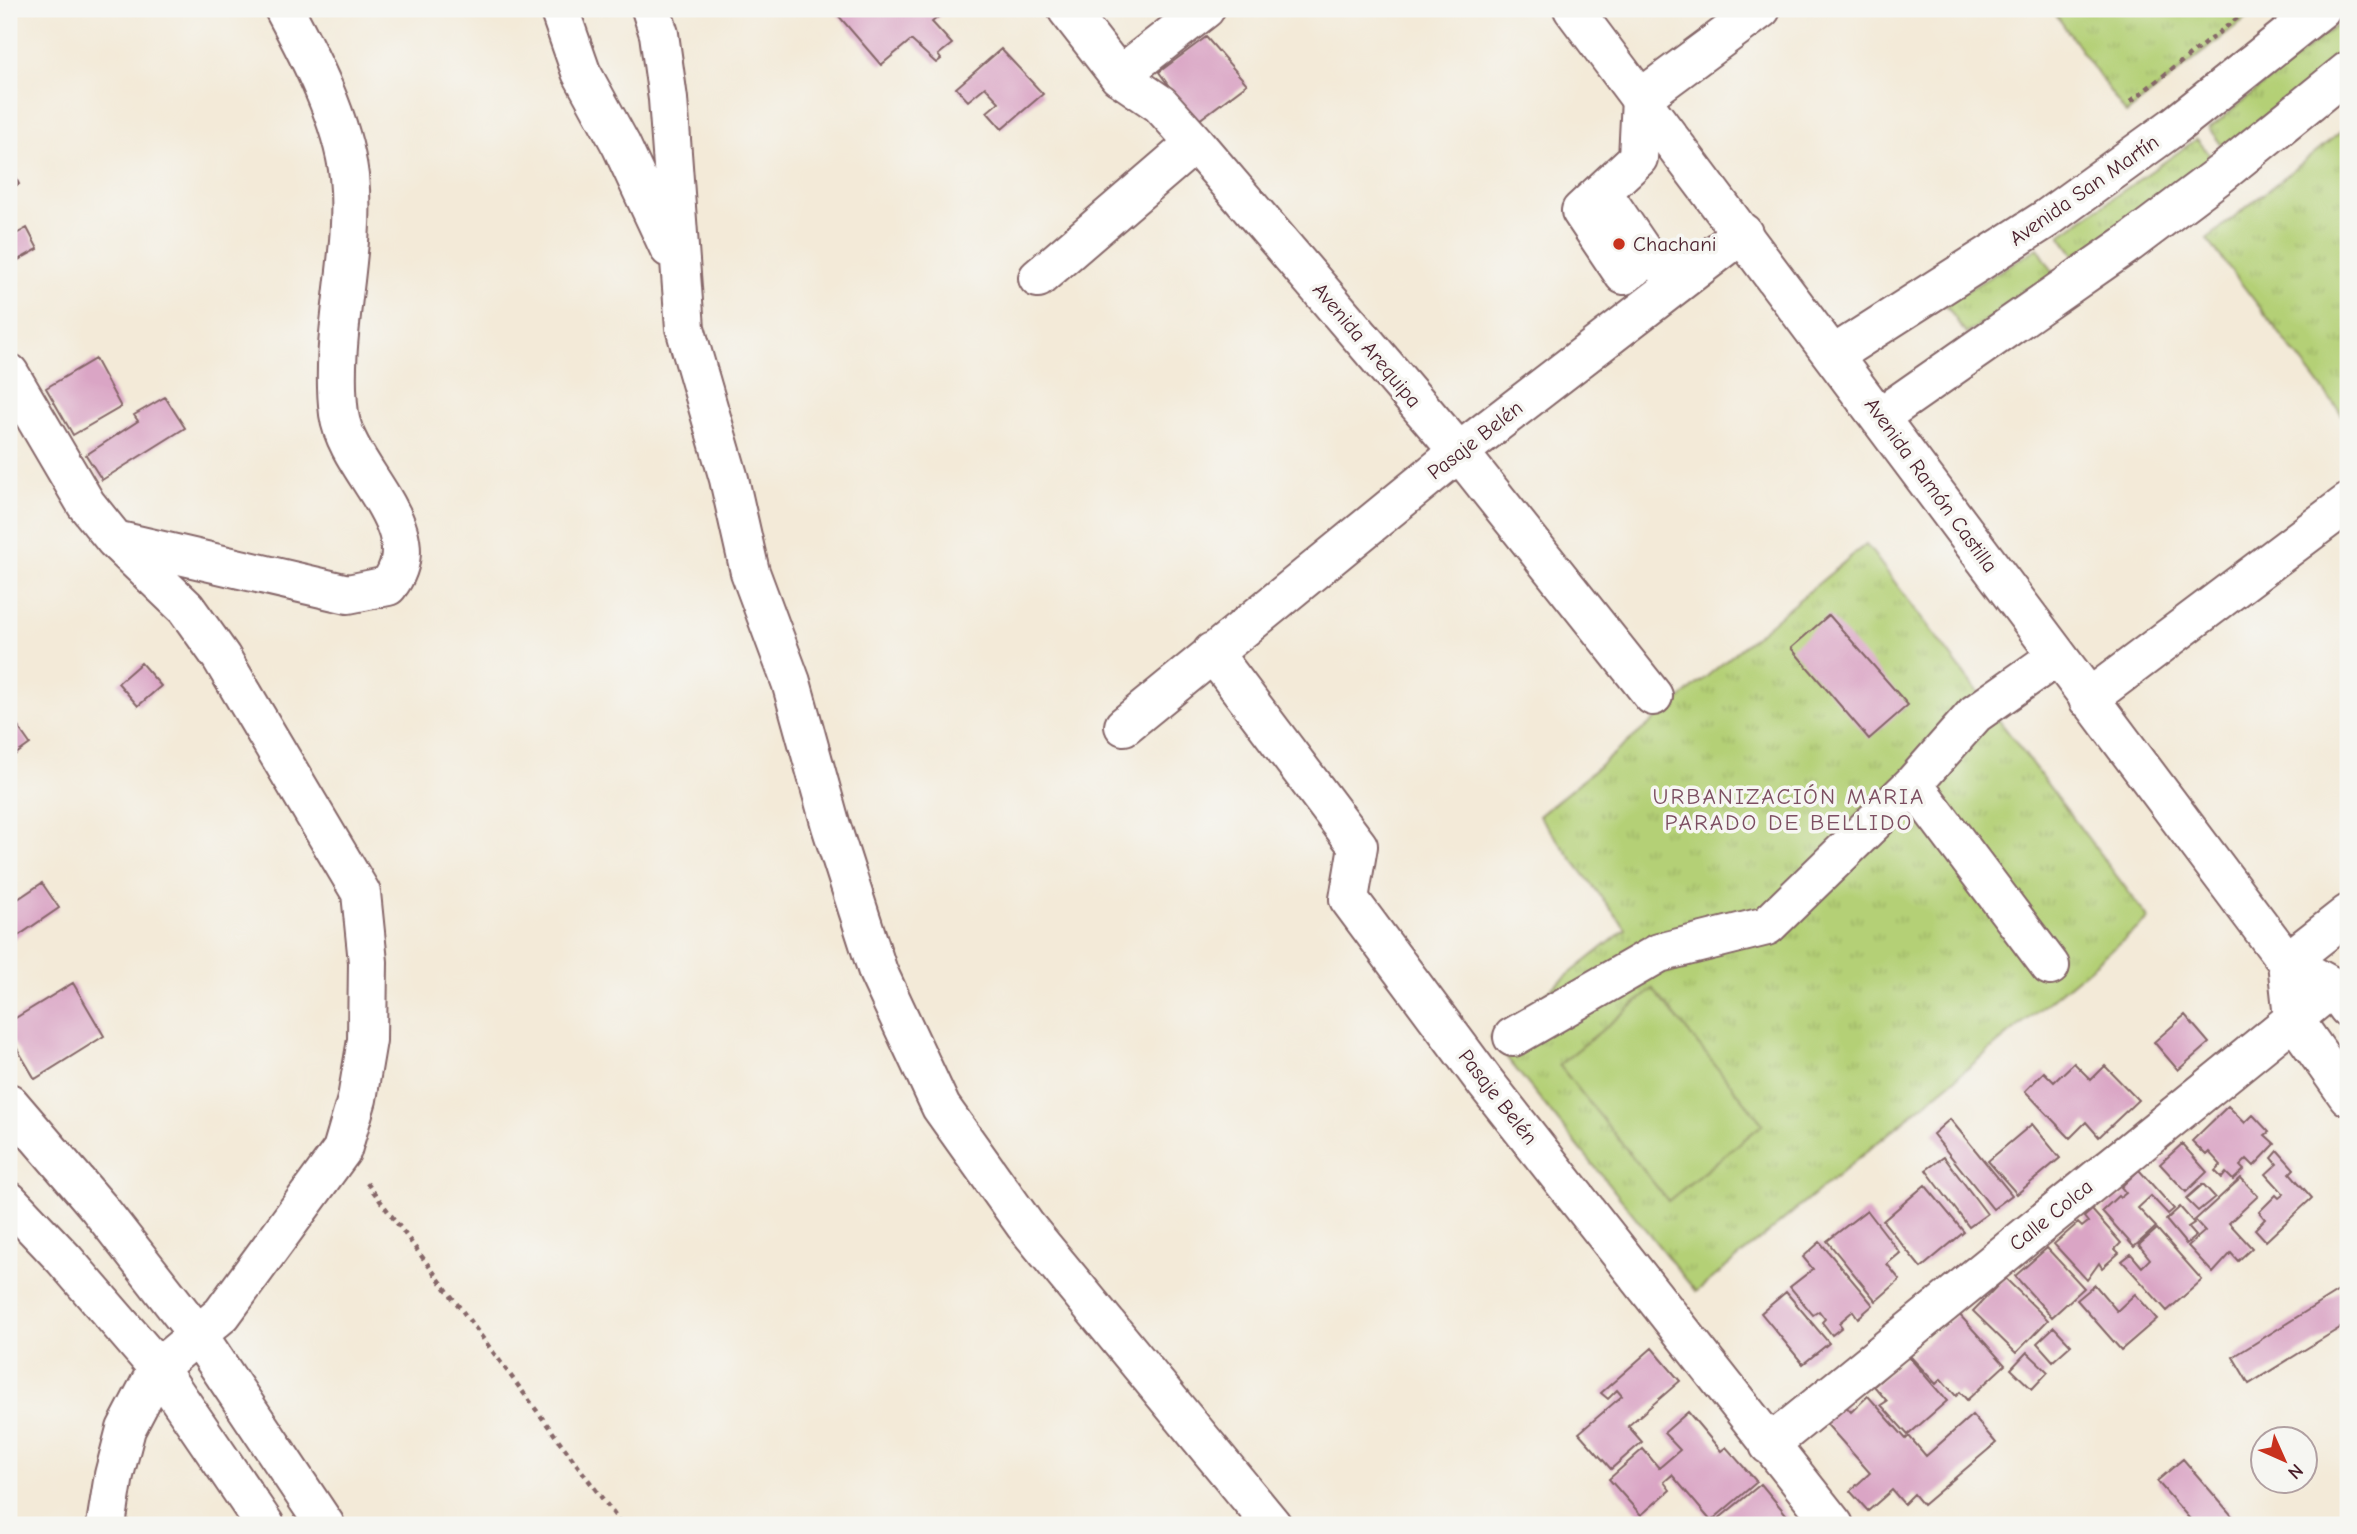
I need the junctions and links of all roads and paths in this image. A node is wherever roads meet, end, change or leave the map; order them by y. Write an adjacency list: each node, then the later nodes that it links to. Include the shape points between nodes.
1 (284, 9): 24 (street, via 337,123 349,176 338,370 340,415 346,443 399,528 402,554 396,576 388,586 348,594)
2 (559, 9): 16 (street, via 581,72)
3 (651, 9): 16 (street, via 668,99)
4 (1067, 9): 11 (street, Avenida Arequipa)
5 (1205, 9): 11 (street)
6 (1573, 9): 12 (street, Avenida Ramón Castilla)
7 (1760, 9): 12 (street)
8 (2249, 9): 13 (path)
9 (2321, 9): 19 (street, Avenida San Martín, via 2173,127 2046,219)
10 (2348, 71): 21 (street, via 2129,243)
11 (1119, 76): 14 (street, Avenida Arequipa, via 1160,104)
12 (1641, 98): 15 (street, Avenida Ramón Castilla); 17 (street, via 1638,158 1581,212 1624,275 1647,258)
13 (2131, 101)
14 (1195, 144): 18 (street); 22 (street, Avenida Arequipa)
15 (1743, 233): 17 (street, Pasaje Belén); 19 (street, Avenida Ramón Castilla)
16 (681, 272): 48 (street, via 685,328 729,479 750,572 791,682 878,972 942,1107 1024,1225)
17 (1688, 275): 22 (street, Pasaje Belén)
18 (1038, 278)
19 (1835, 354): 21 (street, Avenida Ramón Castilla)
20 (9, 373): 24 (street, via 86,504)
21 (1881, 416): 26 (street, Avenida Ramón Castilla)
22 (1459, 452): 25 (street, Pasaje Belén); 27 (street, Avenida Arequipa)
23 (2348, 503): 28 (street)
24 (115, 540): 39 (street, via 186,608 221,657 361,893 368,962 367,1040)
25 (1212, 652): 29 (street, Pasaje Belén); 43 (street, Pasaje Belén, via 1358,846 1349,899 1485,1082)
26 (2056, 657): 28 (street, Avenida Ramón Castilla); 30 (street, via 1975,714)
27 (1653, 696)
28 (2088, 699): 32 (street, Avenida Ramón Castilla)
29 (1124, 726)
30 (1913, 784): 33 (street); 36 (street, via 1767,926 1658,953)
31 (2348, 914): 32 (street)
32 (2287, 962): 34 (street); 35 (street)
33 (2050, 966)
34 (2341, 998): 35 (street, Calle Colca)
35 (2293, 1018): 37 (street); 43 (street, Calle Colca)
36 (1513, 1037)
37 (2348, 1096)
38 (9, 1103): 41 (street)
39 (342, 1150): 41 (street, via 222,1314); 47 (path)
40 (9, 1201): 42 (street)
41 (198, 1335): 42 (street); 46 (street)
42 (158, 1368): 44 (street, via 126,1429); 45 (street)
43 (1769, 1445): 49 (street, Pasaje Belén)
44 (106, 1525)
45 (265, 1525)
46 (325, 1525)
47 (622, 1525)
48 (1272, 1525)
49 (1834, 1525)

